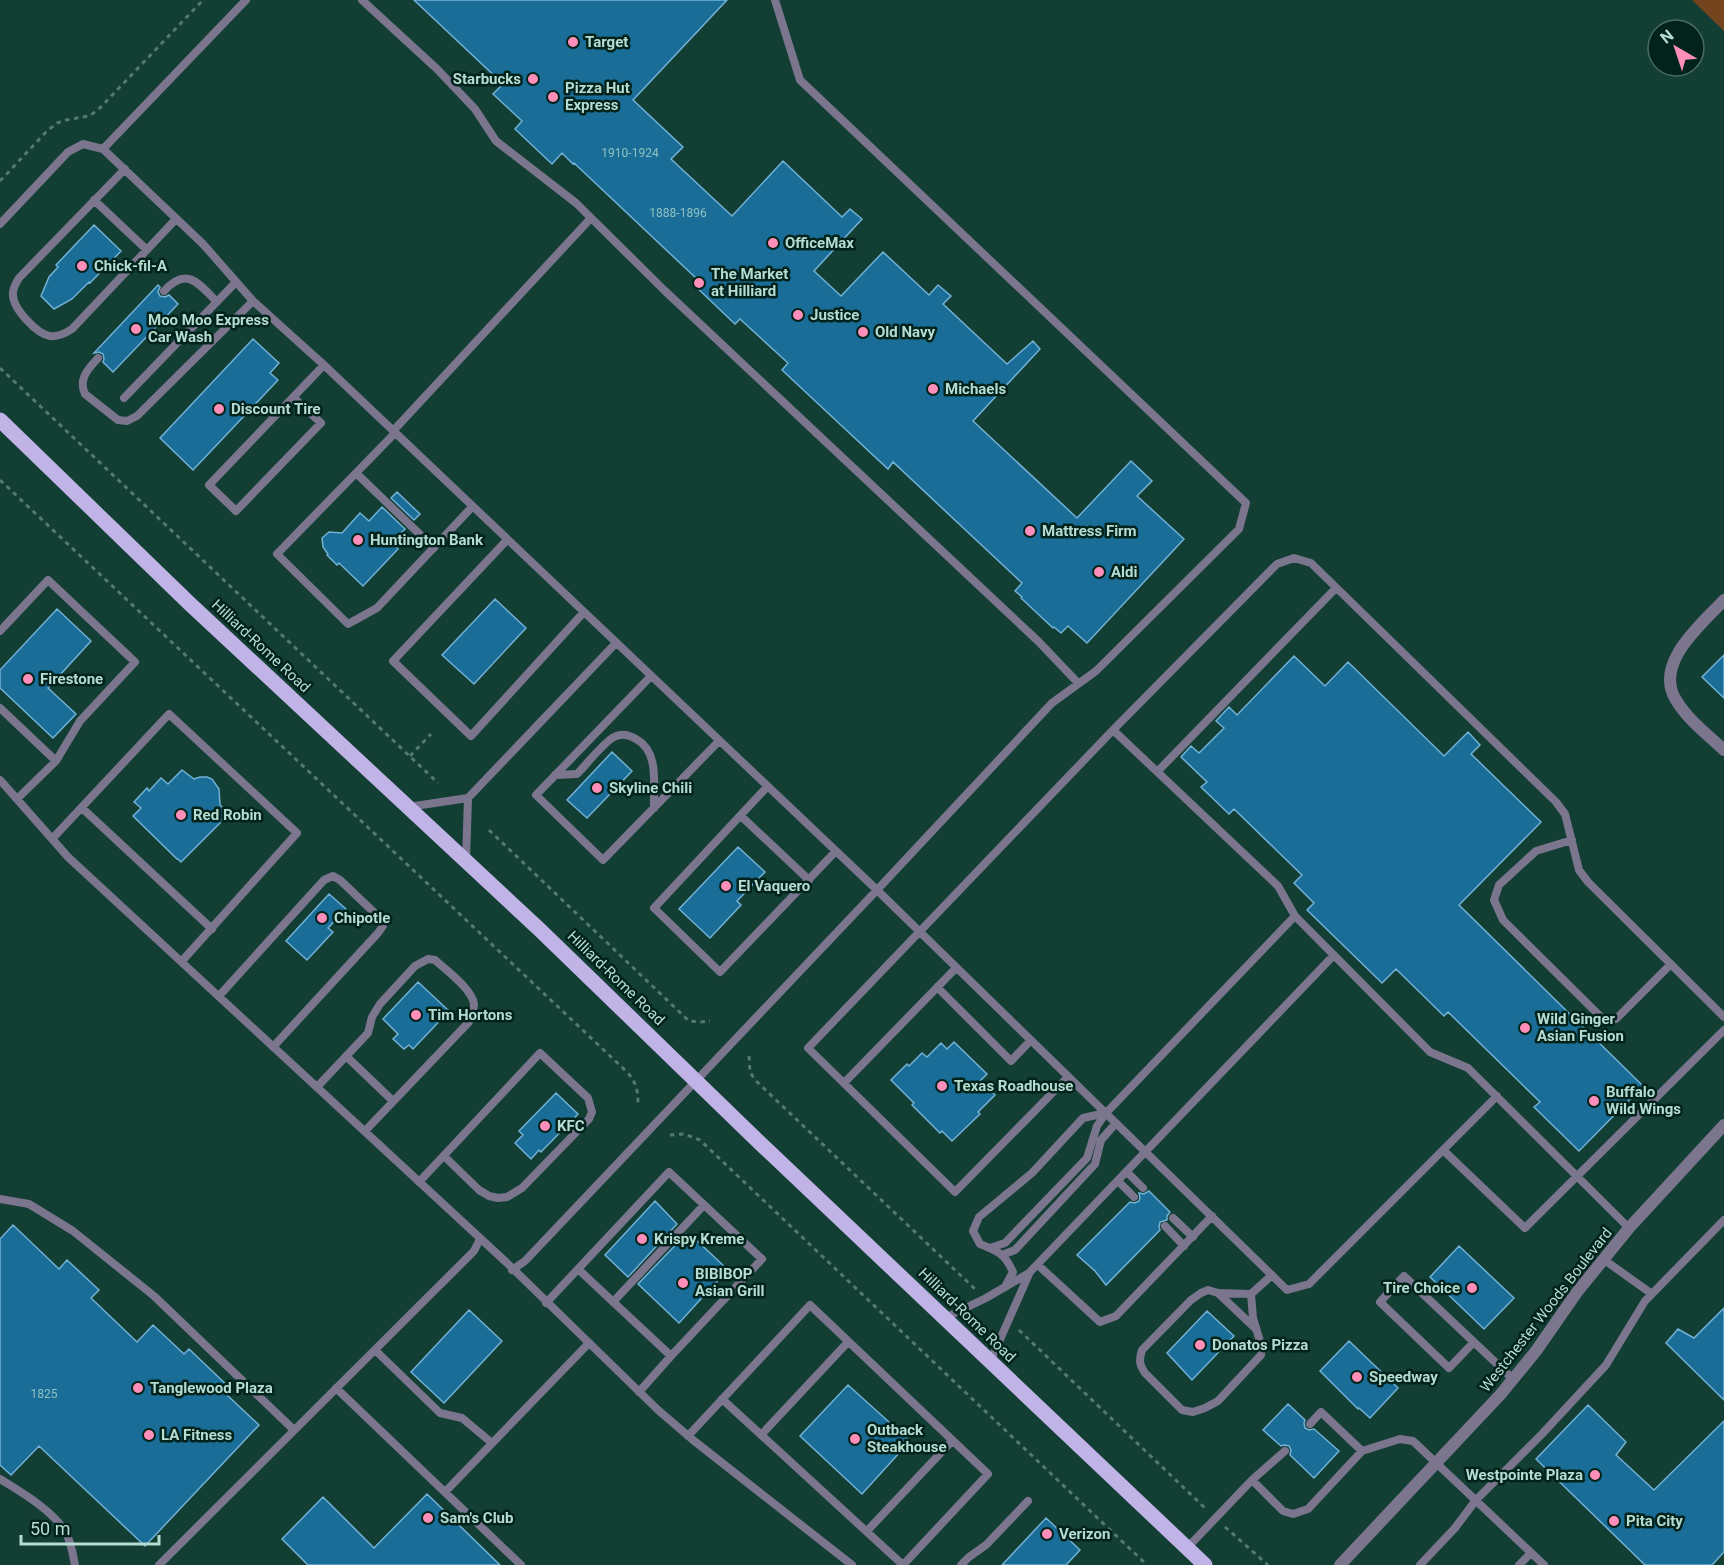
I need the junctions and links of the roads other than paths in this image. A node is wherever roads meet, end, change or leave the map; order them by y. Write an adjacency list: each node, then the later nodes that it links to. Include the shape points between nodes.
1 (246, 0): 4 (lane)
2 (362, 0): 7 (lane, via 475,109 496,141)
3 (775, 0): 31 (lane, via 800,80 1246,503 1239,529 1096,671)
4 (103, 149): 5 (lane); 9 (lane, via 83,144 68,152)
5 (124, 169): 6 (lane); 8 (lane)
6 (94, 200): 10 (lane); 10 (lane, via 19,278 14,288 12,296 20,313 38,330 50,336 72,329)
7 (591, 218): 20 (lane); 31 (lane, via 1040,642)
8 (176, 219): 10 (lane); 11 (lane)
9 (0, 224)
10 (147, 250)
11 (236, 282): 13 (lane); 14 (lane)
12 (164, 291): 14 (lane, via 180,278 191,278)
13 (253, 301): 15 (lane, via 137,417 127,421 118,420 82,388 88,369); 16 (lane)
14 (218, 302): 18 (lane)
15 (98, 358)
16 (324, 365): 17 (lane); 20 (lane)
17 (293, 397): 17 (lane, via 321,423 236,511 209,485)
18 (124, 398)
19 (0, 420): 43 (main road, Hilliard-Rome Road)
20 (394, 432): 21 (lane); 22 (lane)
21 (356, 473): 24 (lane); 24 (lane, via 277,554 348,624 377,608)
22 (472, 507): 23 (lane); 24 (lane)
23 (507, 540): 27 (lane); 27 (lane, via 393,661 471,736)
24 (434, 548)
25 (1336, 588): 33 (lane, via 1311,563 1294,558 1277,564); 37 (lane); 48 (lane, via 1556,802 1565,814)
26 (1724, 600): 35 (street, via 1682,644 1670,680 1674,699)
27 (584, 612): 29 (lane)
28 (0, 631): 36 (lane, via 48,580 135,662 80,721)
29 (616, 643): 30 (lane); 41 (lane)
30 (651, 676): 34 (lane); 38 (lane)
31 (1078, 683): 52 (lane, via 1052,703)
32 (0, 708): 36 (lane)
33 (1113, 730): 37 (lane); 55 (lane)
34 (719, 741): 40 (lane); 45 (lane)
35 (1724, 750)
36 (56, 761): 42 (lane)
37 (1158, 771): 53 (lane, via 1278,886)
38 (555, 775): 45 (lane, via 577,774 612,738 630,736 648,749 653,759); 45 (lane, via 536,795 603,860)
39 (0, 780): 42 (lane)
40 (767, 787): 46 (lane); 49 (lane)
41 (468, 798): 43 (lane); 50 (lane)
42 (17, 799): 47 (lane)
43 (408, 807): 50 (main road, Hilliard-Rome Road)
44 (82, 808): 47 (lane); 54 (lane); 54 (lane, via 169,714 297,833)
45 (654, 808)
46 (741, 816): 51 (lane); 51 (lane, via 654,908 720,972)
47 (52, 839): 57 (lane)
48 (1572, 840): 58 (lane, via 1579,870 1588,882); 58 (lane, via 1536,851 1499,885 1494,900 1503,920 1604,1020 1616,1019)
49 (835, 852): 51 (lane); 52 (lane)
50 (466, 861): 68 (main road, Hilliard-Rome Road)
51 (809, 880)
52 (877, 890): 55 (lane); 68 (lane)
53 (1295, 916): 56 (lane); 73 (lane)
54 (212, 929): 57 (lane)
55 (920, 932): 59 (lane); 69 (lane, via 808,1048)
56 (1334, 956): 71 (lane, via 1430,1052 1468,1068); 78 (lane)
57 (182, 961): 61 (lane)
58 (1671, 964): 62 (lane)
59 (956, 968): 60 (lane); 64 (lane)
60 (937, 987): 64 (lane, via 1011,1061); 69 (lane)
61 (219, 996): 65 (lane); 65 (lane, via 324,880 333,876 340,880 382,920 382,926)
62 (1724, 1017)
63 (1724, 1030): 81 (lane)
64 (1031, 1040): 67 (lane)
65 (273, 1047): 70 (lane)
66 (346, 1056): 70 (lane); 72 (lane); 72 (lane, via 368,1033 380,1004 415,966 428,959 435,960 468,991 474,1001 469,1022)
67 (1068, 1077): 69 (lane, via 955,1192); 73 (lane)
68 (696, 1081): 101 (lane, via 525,1261); 110 (main road, Hilliard-Rome Road)
69 (844, 1083)
70 (317, 1087): 76 (lane)
71 (1497, 1096): 77 (lane); 81 (lane)
72 (393, 1101): 76 (lane)
73 (1106, 1113): 74 (lane); 96 (lane, via 1097,1126 1087,1158 1005,1243); 96 (lane, via 1083,1118 1032,1173 979,1216 973,1231 980,1244)
74 (1116, 1123): 78 (lane); 97 (lane, via 1101,1140 1095,1164 1015,1250)
75 (1724, 1125): 92 (street, Westchester Woods Boulevard)
76 (364, 1131): 83 (lane)
77 (1443, 1150): 81 (lane, via 1525,1228); 103 (lane, via 1309,1284 1287,1290)
78 (1146, 1152): 80 (lane); 88 (lane)
79 (444, 1156): 79 (lane, via 479,1190 489,1196 507,1197 522,1188 589,1119 592,1112 588,1098 540,1053); 83 (lane)
80 (1127, 1172): 82 (lane); 84 (lane)
81 (1577, 1176): 92 (lane)
82 (1118, 1181): 85 (lane); 99 (lane)
83 (419, 1182): 94 (lane)
84 (1143, 1188)
85 (1134, 1197)
86 (0, 1199): 123 (lane, via 30,1204 73,1231 154,1296)
87 (704, 1205): 100 (lane, via 669,1172); 108 (lane); 116 (lane, via 762,1259)
88 (1212, 1216): 93 (lane); 103 (lane)
89 (1173, 1218): 93 (lane)
90 (1724, 1220): 107 (lane)
91 (1165, 1226): 95 (lane)
92 (1629, 1228): 98 (street, Westchester Woods Boulevard)
93 (1193, 1238): 95 (lane)
94 (480, 1239): 101 (lane); 115 (lane, via 474,1251)
95 (1184, 1246): 99 (lane, via 1116,1316 1100,1322)
96 (990, 1248): 97 (lane)
97 (1002, 1255): 104 (lane, via 1013,1272)
98 (1604, 1259): 107 (lane); 118 (street, Westchester Woods Boulevard)
99 (1038, 1265): 102 (lane)
100 (578, 1269): 108 (lane); 109 (lane)
101 (512, 1270): 109 (lane)
102 (1029, 1274): 104 (lane); 117 (lane)
103 (1272, 1275): 106 (lane)
104 (1005, 1287): 110 (lane)
105 (1218, 1293): 106 (lane); 111 (lane); 111 (lane, via 1208,1290 1191,1300 1142,1350 1139,1359 1145,1373 1182,1410 1205,1408 1225,1394 1261,1354)
106 (1251, 1294): 111 (lane)
107 (1652, 1294): 134 (lane, via 1606,1365)
108 (614, 1302): 116 (lane)
109 (546, 1303): 114 (lane)
110 (945, 1318): 117 (main road, Hilliard-Rome Road)
111 (1257, 1330)
112 (848, 1342): 121 (lane, via 810,1305); 124 (lane); 126 (lane)
113 (1474, 1342): 113 (lane, via 1449,1368 1380,1302 1404,1276); 118 (lane)
114 (589, 1343): 120 (lane); 127 (lane)
115 (375, 1350): 119 (lane); 127 (lane, via 440,1413 462,1418)
116 (670, 1356): 120 (lane)
117 (990, 1362): 137 (main road, Hilliard-Rome Road)
118 (1513, 1379): 130 (street, Westchester Woods Boulevard)
119 (336, 1388): 123 (lane); 133 (lane)
120 (639, 1392): 125 (lane)
121 (722, 1399): 124 (lane); 125 (lane)
122 (1310, 1424): 129 (lane, via 1321,1412)
123 (294, 1430): 140 (lane)
124 (761, 1435): 136 (lane)
125 (688, 1436): 142 (lane)
126 (952, 1441): 136 (lane); 143 (lane, via 988,1474)
127 (492, 1443): 133 (lane)
128 (1285, 1451): 132 (lane)
129 (1362, 1451): 130 (lane, via 1400,1439 1413,1442); 132 (lane, via 1308,1509 1293,1514 1283,1511)
130 (1437, 1463): 134 (lane); 146 (street, Westchester Woods Boulevard)
131 (0, 1479): 139 (lane, via 56,1520 66,1532)
132 (1252, 1480): 137 (lane)
133 (445, 1492): 141 (lane)
134 (1476, 1500): 138 (lane); 147 (lane)
135 (1028, 1501): 144 (lane)
136 (867, 1531): 143 (lane)
137 (1187, 1548): 145 (main road, Hilliard-Rome Road)
138 (1531, 1553): 148 (lane); 149 (lane)
139 (75, 1565)
140 (159, 1565)
141 (521, 1565)
142 (852, 1565)
143 (903, 1565)
144 (961, 1565)
145 (1205, 1565)
146 (1340, 1565)
147 (1420, 1565)
148 (1519, 1565)
149 (1544, 1565)

